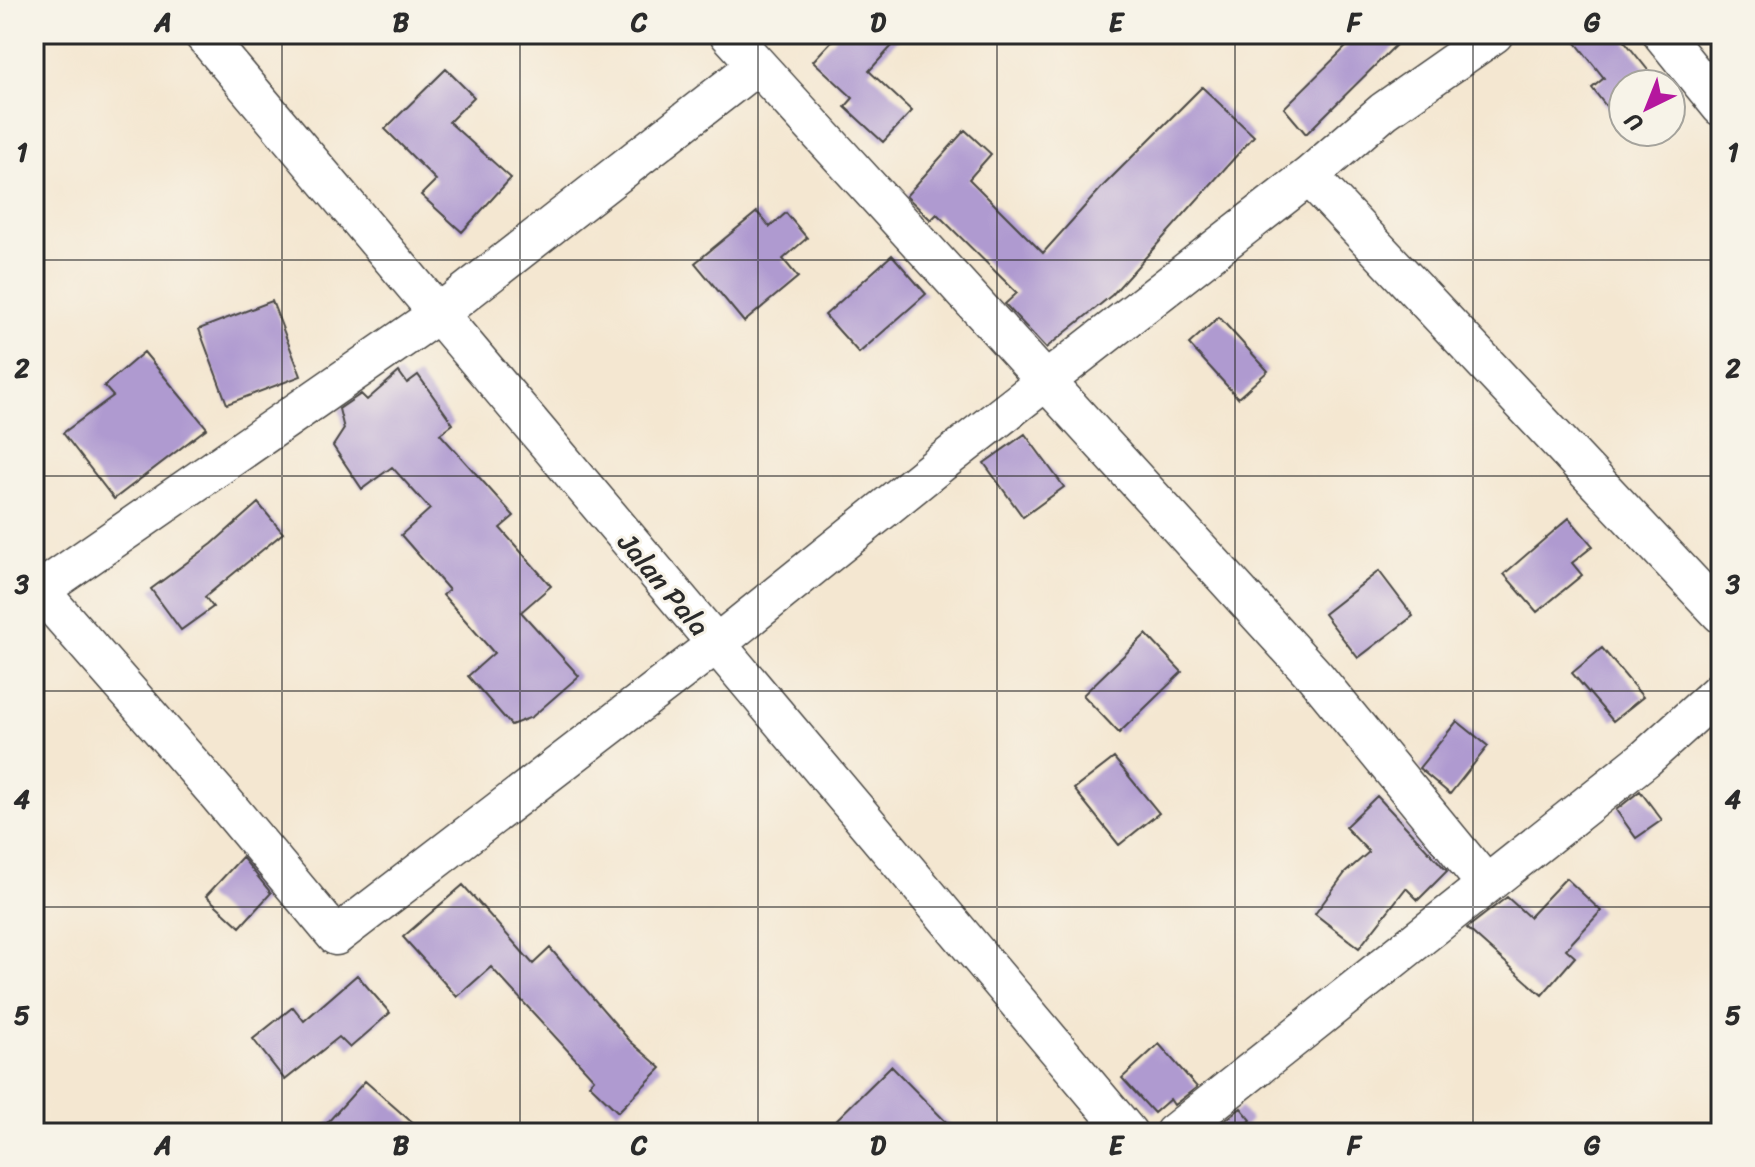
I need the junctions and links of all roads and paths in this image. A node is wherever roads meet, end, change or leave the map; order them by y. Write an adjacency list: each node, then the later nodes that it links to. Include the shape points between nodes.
1 (203, 34): 8 (street, Jalan Pala)
2 (729, 34): 5 (street)
3 (1494, 34): 7 (street, via 1384,111)
4 (1662, 34): 6 (street)
5 (757, 65): 8 (street); 9 (street)
6 (1721, 107)
7 (1309, 176): 9 (street); 11 (street)
8 (438, 314): 10 (street); 12 (street, Jalan Pala)
9 (1048, 382): 12 (street); 14 (street, via 1315,676)
10 (36, 587): 12 (street, via 336,936)
11 (1721, 614)
12 (715, 645): 15 (street, Jalan Pala)
13 (1721, 690): 14 (street, via 1646,758)
14 (1485, 883): 16 (street)
15 (1128, 1133)
16 (1174, 1133)

